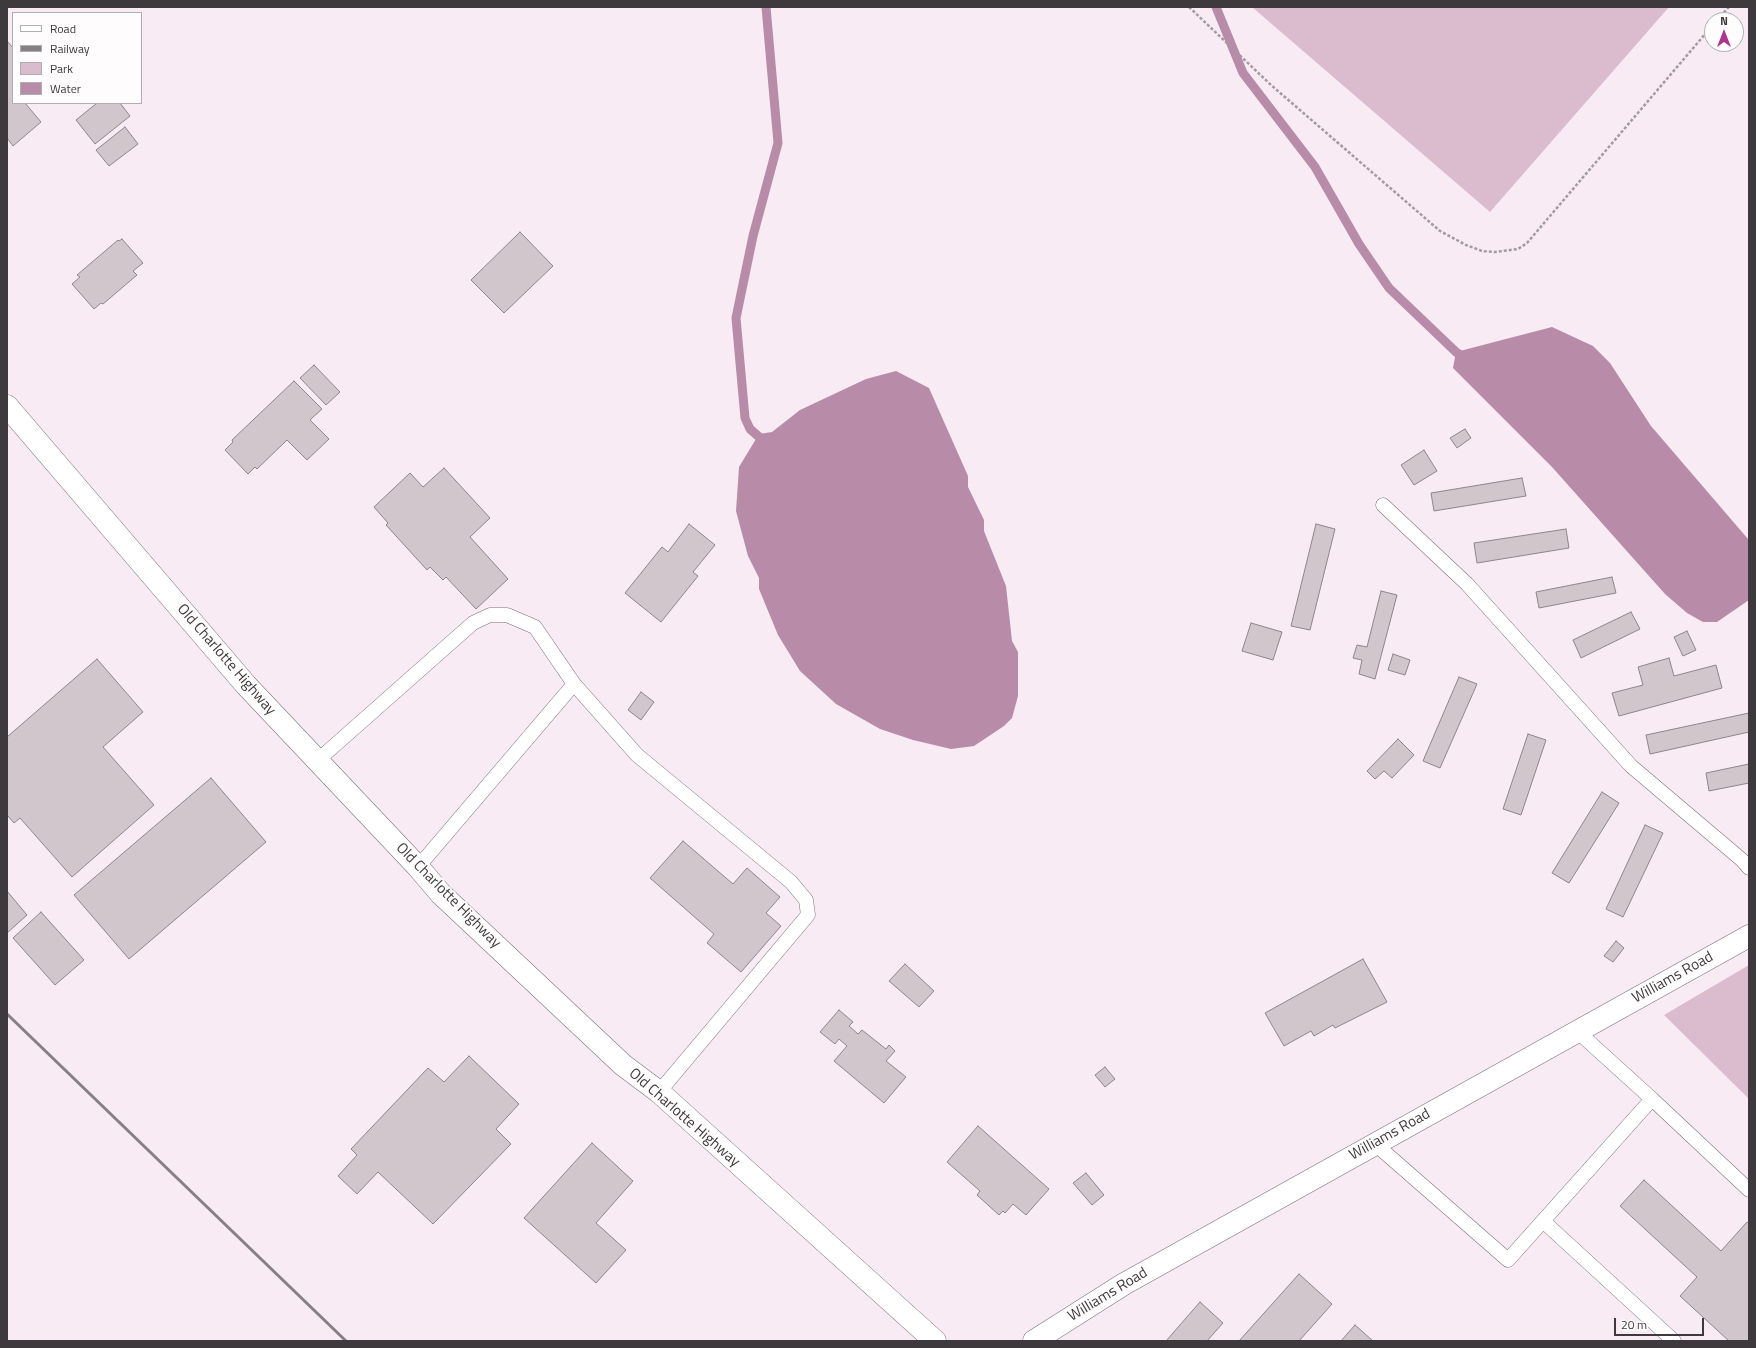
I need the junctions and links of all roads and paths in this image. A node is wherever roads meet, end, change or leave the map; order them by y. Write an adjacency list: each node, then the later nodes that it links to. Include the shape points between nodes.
1 (1189, 7): 2 (path, via 1271,85 1440,231 1466,245 1482,251 1495,252 1518,249 1527,243)
2 (1704, 35)
3 (7, 406): 6 (main road, Old Charlotte Highway, via 246,685)
4 (1383, 505): 8 (lane, via 1467,584 1631,766)
5 (574, 684): 6 (lane, via 535,627 508,615 490,615 473,623); 7 (lane); 11 (lane, via 637,755 791,882 806,900 808,915)
6 (317, 761): 7 (main road, Old Charlotte Highway)
7 (418, 867): 11 (main road, Old Charlotte Highway, via 441,894 623,1065)
8 (1749, 868)
9 (1749, 936): 10 (main road, Williams Road)
10 (1577, 1031): 12 (lane); 13 (main road, Williams Road)
11 (659, 1092): 16 (main road, Old Charlotte Highway)
12 (1652, 1099): 14 (lane); 15 (lane)
13 (1374, 1144): 15 (lane, via 1508,1260); 17 (main road, Williams Road, via 1124,1284)
14 (1749, 1190)
15 (1543, 1221): 18 (lane)
16 (935, 1341)
17 (1034, 1341)
18 (1674, 1341)

